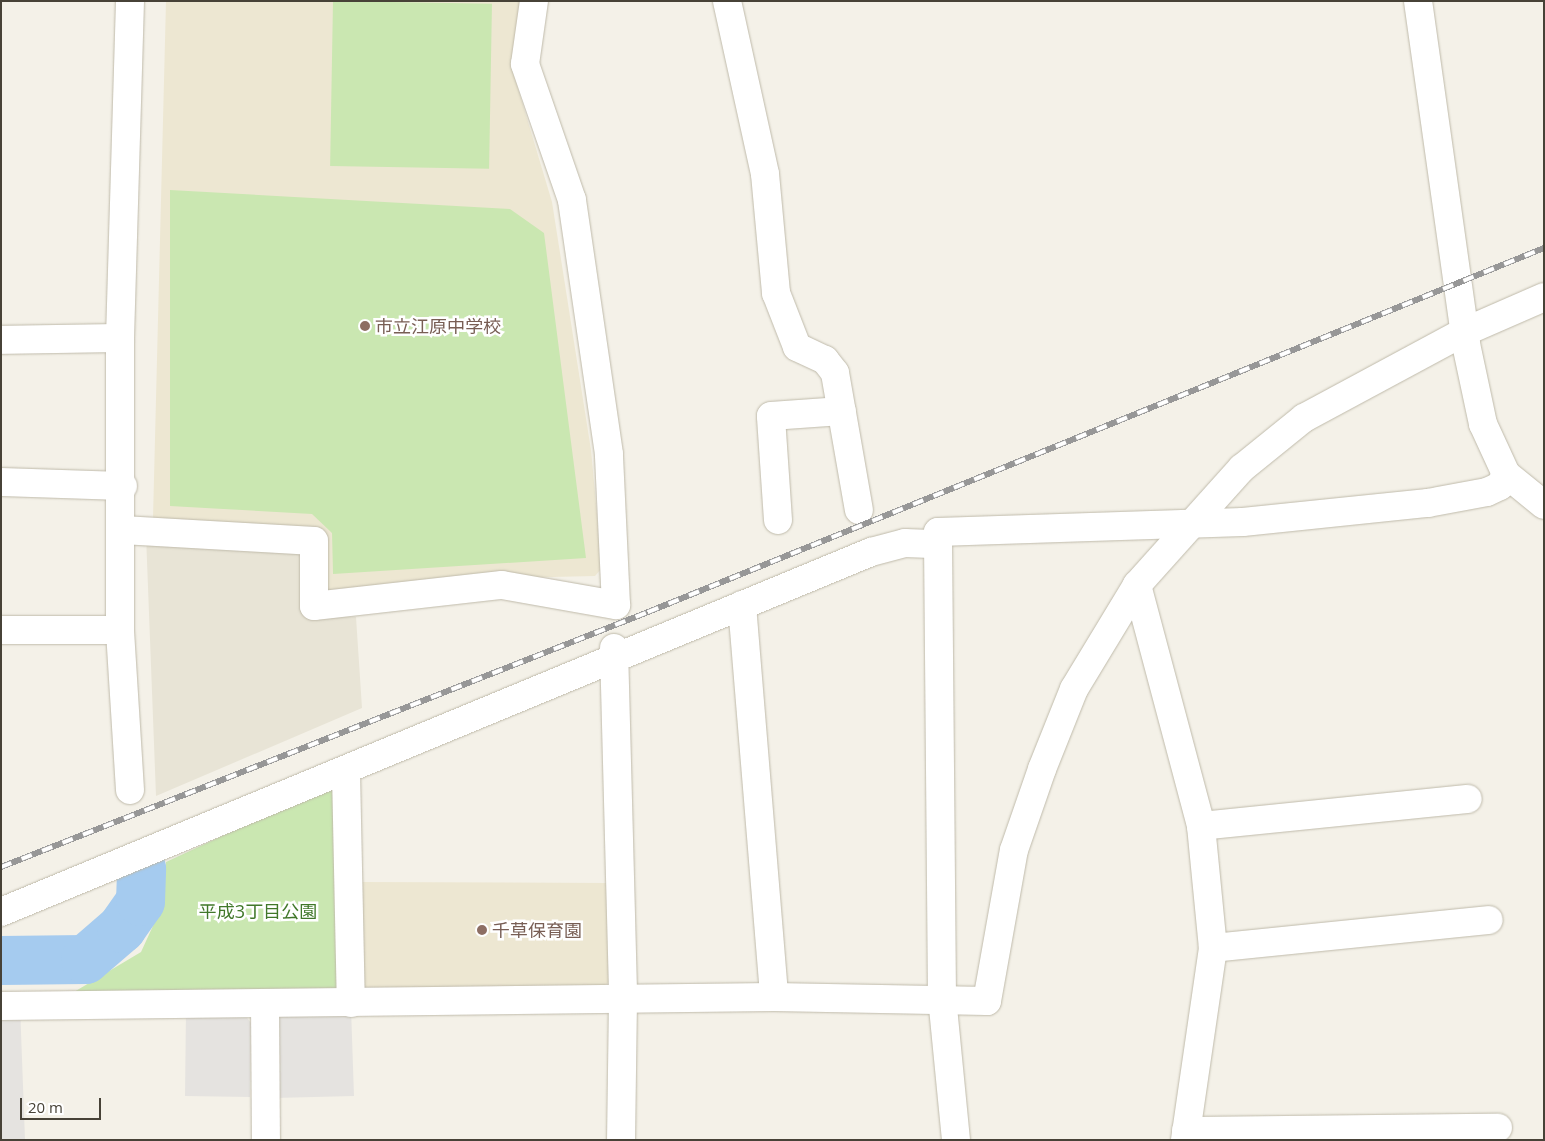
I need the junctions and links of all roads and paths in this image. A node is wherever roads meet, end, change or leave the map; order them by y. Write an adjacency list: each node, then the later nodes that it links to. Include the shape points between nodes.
1 (130, 1): 7 (street)
2 (534, 1): 17 (street, via 525,64 572,200 609,454 616,606 502,585 314,606 314,541)
3 (727, 1): 9 (street, via 765,174 776,293 797,347 824,360 835,373)
4 (1418, 1): 6 (street)
5 (1544, 297): 6 (street)
6 (1464, 332): 10 (street, via 1483,424); 16 (street, via 1304,418 1242,468)
7 (120, 338): 8 (street); 12 (street)
8 (1, 340)
9 (842, 411): 14 (street); 15 (street, via 771,416)
10 (1506, 474): 13 (street); 16 (street, via 1500,486 1487,492 1428,503)
11 (1, 482): 12 (street)
12 (124, 486): 17 (street)
13 (1544, 505)
14 (859, 510)
15 (778, 520)
16 (1189, 525): 18 (street, via 938,532); 19 (street)
17 (123, 530): 22 (street)
18 (938, 544): 20 (street, via 905,543 871,552); 32 (street)
19 (1137, 585): 27 (street); 32 (street, via 1074,689 1042,769 1014,850 987,1001)
20 (742, 605): 23 (street); 31 (street)
21 (1, 630): 22 (street)
22 (120, 630): 25 (street)
23 (613, 653): 24 (street); 33 (street)
24 (346, 772): 28 (street); 34 (street)
25 (130, 790)
26 (1468, 800): 27 (street)
27 (1202, 826): 30 (street)
28 (1, 912)
29 (1489, 920): 30 (street)
30 (1213, 948): 38 (street)
31 (774, 997): 32 (street); 33 (street)
32 (942, 998): 41 (street)
33 (623, 999): 34 (street); 40 (street)
34 (351, 1003): 35 (street)
35 (265, 1004): 36 (street); 39 (street)
36 (1, 1006)
37 (1498, 1128): 38 (street)
38 (1185, 1136)
39 (266, 1140)
40 (621, 1140)
41 (956, 1140)

